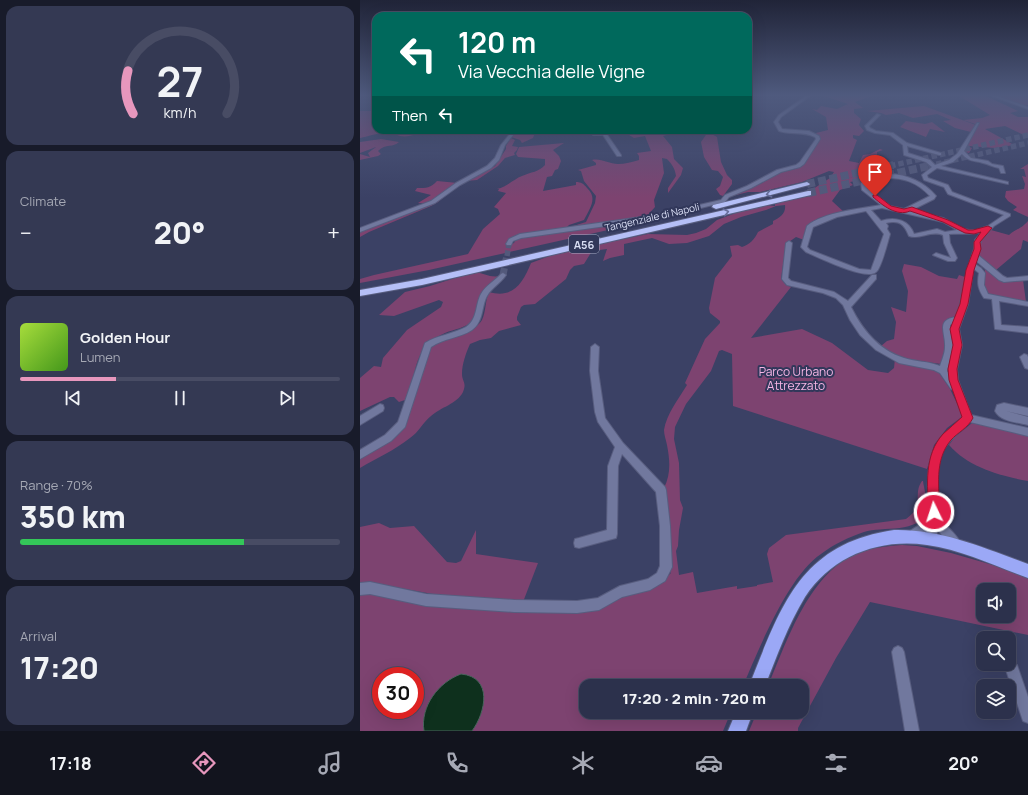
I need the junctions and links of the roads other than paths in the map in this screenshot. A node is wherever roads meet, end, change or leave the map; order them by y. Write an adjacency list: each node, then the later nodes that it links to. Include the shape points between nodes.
1 (782, 130): 22 (street, via 807,131 818,139 798,166 777,172 727,196 723,201 656,217 520,236)
2 (869, 130): 6 (street, via 891,134)
3 (974, 130): 7 (street)
4 (512, 134): 18 (street, via 497,159 489,167 464,180 433,202)
5 (604, 134): 9 (street)
6 (905, 144): 8 (street); 10 (street, via 906,154)
7 (962, 150): 10 (street, via 951,161); 11 (street, via 969,159 1001,167)
8 (939, 154)
9 (619, 155)
10 (935, 166): 12 (street); 17 (street, via 924,175 924,178 946,186 950,193 1007,214 1008,216)
11 (1003, 172)
12 (1006, 183)
13 (889, 207): 14 (street); 15 (street); 15 (street, via 864,189 864,183 897,175 918,182 933,196)
14 (867, 209): 16 (street); 16 (street, via 815,222 810,226 804,247 808,251 858,271 872,272 875,270 887,234)
15 (907, 210): 19 (street, via 946,221)
16 (884, 228): 20 (street, via 883,222 893,220 908,226 911,235 914,236 937,231)
17 (988, 228): 19 (street, via 974,232); 24 (street, via 978,240)
18 (360, 230)
19 (964, 231): 20 (street)
20 (946, 234): 23 (street, via 954,258 950,260)
21 (789, 243): 33 (street, via 785,280 834,295)
22 (509, 244)
23 (936, 255)
24 (975, 256): 25 (street); 28 (street, via 1001,278)
25 (972, 265): 31 (street, via 982,273 980,282 986,296); 40 (street, via 964,304 955,329 958,345 953,369)
26 (503, 275): 48 (street, via 487,289 473,325 434,340 428,345 402,424 387,439)
27 (874, 277): 33 (street)
28 (1028, 278)
29 (360, 286): 30 (highway, Tangenziale di Napoli / A56, one-way to 29, via 422,282 509,262 807,189 414,277)
30 (360, 292)
31 (995, 298): 32 (street); 35 (street, via 998,327)
32 (1028, 304)
33 (848, 306): 39 (street, via 864,334 890,354 902,360 932,365)
34 (955, 319): 39 (street, via 947,323 946,327 949,347)
35 (1028, 330)
36 (595, 348): 47 (street, via 594,371 599,412)
37 (1024, 357): 38 (street)
38 (1028, 366)
39 (943, 371): 40 (street)
40 (959, 394): 43 (street)
41 (380, 408): 44 (street)
42 (1028, 412): 45 (street, via 1004,407 999,411 1006,416)
43 (968, 418): 46 (street); 49 (street, via 947,437 939,449 933,480)
44 (360, 421)
45 (1028, 421)
46 (1028, 432)
47 (620, 446): 52 (street, via 613,466 612,534); 55 (street, via 661,490 666,567 661,577 650,584 620,592 599,604 577,607 426,600 370,588)
48 (360, 455)
49 (935, 518): 50 (street); 51 (street); 53 (street)
50 (911, 537): 51 (main road); 58 (main road, via 871,541 835,556 822,566 798,596)
51 (936, 540): 53 (main road)
52 (579, 543)
53 (959, 547): 54 (main road)
54 (1028, 571)
55 (360, 589)
56 (898, 652): 62 (street)
57 (1012, 671): 59 (street)
58 (759, 679)
59 (1028, 716)
60 (742, 719): 61 (main road)
61 (737, 731)
62 (912, 731)

